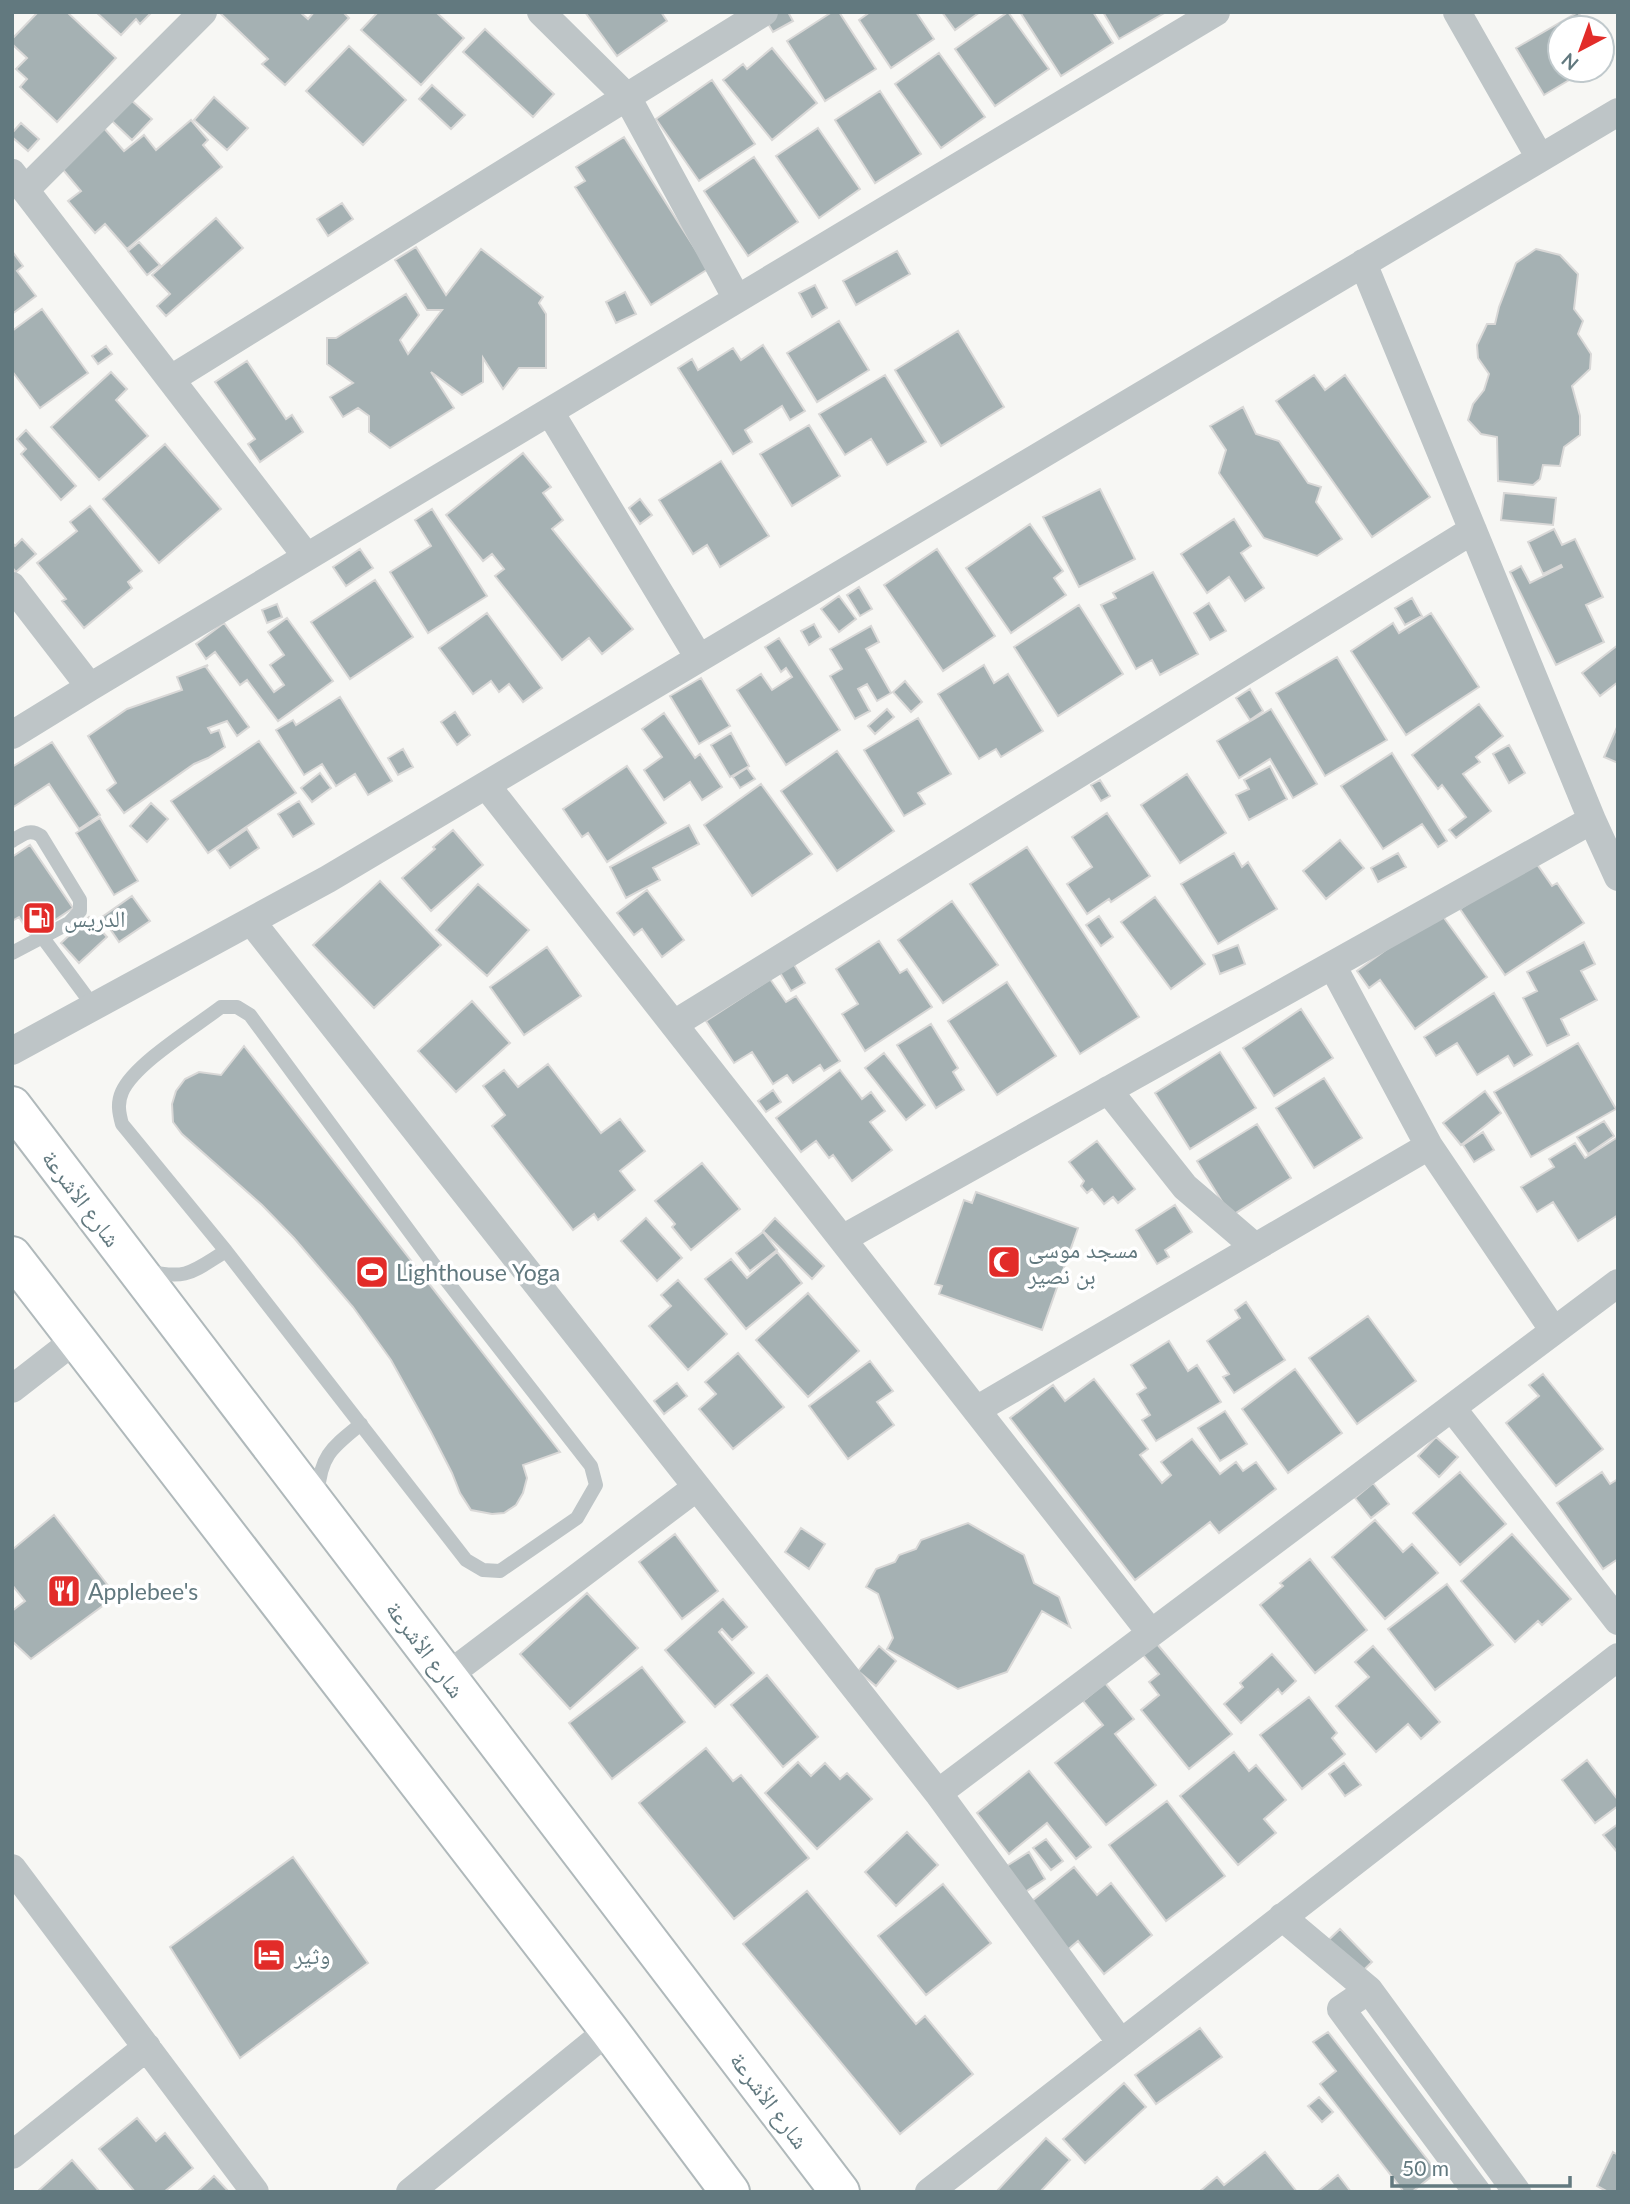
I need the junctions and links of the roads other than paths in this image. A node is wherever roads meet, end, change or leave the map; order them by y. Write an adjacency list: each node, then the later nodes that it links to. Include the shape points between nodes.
1 (203, 12): 9 (street)
2 (541, 12): 6 (street)
3 (764, 12): 6 (street)
4 (1216, 12): 11 (street)
5 (1457, 12): 8 (street)
6 (627, 97): 11 (street); 12 (street)
7 (1618, 112): 8 (street)
8 (1540, 158): 10 (street)
9 (19, 182): 12 (street)
10 (1363, 263): 14 (street); 17 (street)
11 (737, 299): 13 (street)
12 (171, 380): 15 (street)
13 (550, 412): 15 (street); 17 (street)
14 (1473, 530): 21 (street); 29 (street)
15 (307, 556): 18 (street)
16 (12, 586): 18 (street)
17 (699, 658): 20 (street)
18 (90, 687): 19 (street)
19 (12, 736)
20 (486, 785): 24 (street); 29 (street)
21 (1592, 820): 23 (street); 27 (street)
22 (12, 841): 25 (lane, via 26,832 41,836 80,900 80,911 69,923)
23 (1618, 877)
24 (251, 921): 28 (street); 46 (street)
25 (43, 938): 26 (lane); 28 (lane)
26 (12, 953)
27 (1332, 965): 31 (street); 33 (street)
28 (94, 1007): 30 (street)
29 (674, 1024): 34 (street)
30 (12, 1051)
31 (1108, 1090): 34 (street); 35 (street, via 1185,1187)
32 (12, 1106): 38 (street, شارع الأشرعة)
33 (1429, 1146): 35 (street); 40 (street)
34 (842, 1239): 44 (street)
35 (1255, 1247): 44 (street)
36 (226, 1251): 38 (lane, via 180,1276); 45 (lane); 45 (lane, via 122,1124 118,1108 133,1073 221,1007 237,1007 250,1015 432,1262 591,1466 596,1485 578,1518 499,1571 482,1570 466,1560)
37 (12, 1256): 41 (street)
38 (136, 1268): 47 (street, شارع الأشرعة)
39 (1618, 1283): 40 (street)
40 (1555, 1331): 43 (street)
41 (75, 1340): 42 (street); 56 (street)
42 (12, 1389)
43 (1451, 1408): 48 (street); 49 (street)
44 (976, 1410): 49 (street)
45 (361, 1424): 47 (lane, via 335,1445 325,1460 319,1472)
46 (697, 1487): 51 (street); 52 (street)
47 (317, 1505): 51 (street, شارع الأشرعة)
48 (1618, 1621)
49 (1151, 1633): 52 (street)
50 (1618, 1657): 54 (street)
51 (447, 1676): 63 (street, شارع الأشرعة)
52 (938, 1793): 57 (street)
53 (12, 1868): 58 (street)
54 (1282, 1917): 55 (street); 57 (street)
55 (1369, 1990): 65 (street, via 1341,2009); 66 (street)
56 (609, 2030): 61 (street); 62 (street)
57 (1121, 2043): 64 (street)
58 (147, 2047): 59 (street); 60 (street)
59 (12, 2155)
60 (255, 2192)
61 (410, 2192)
62 (730, 2192)
63 (840, 2192)
64 (929, 2192)
65 (1477, 2192)
66 (1517, 2192)

